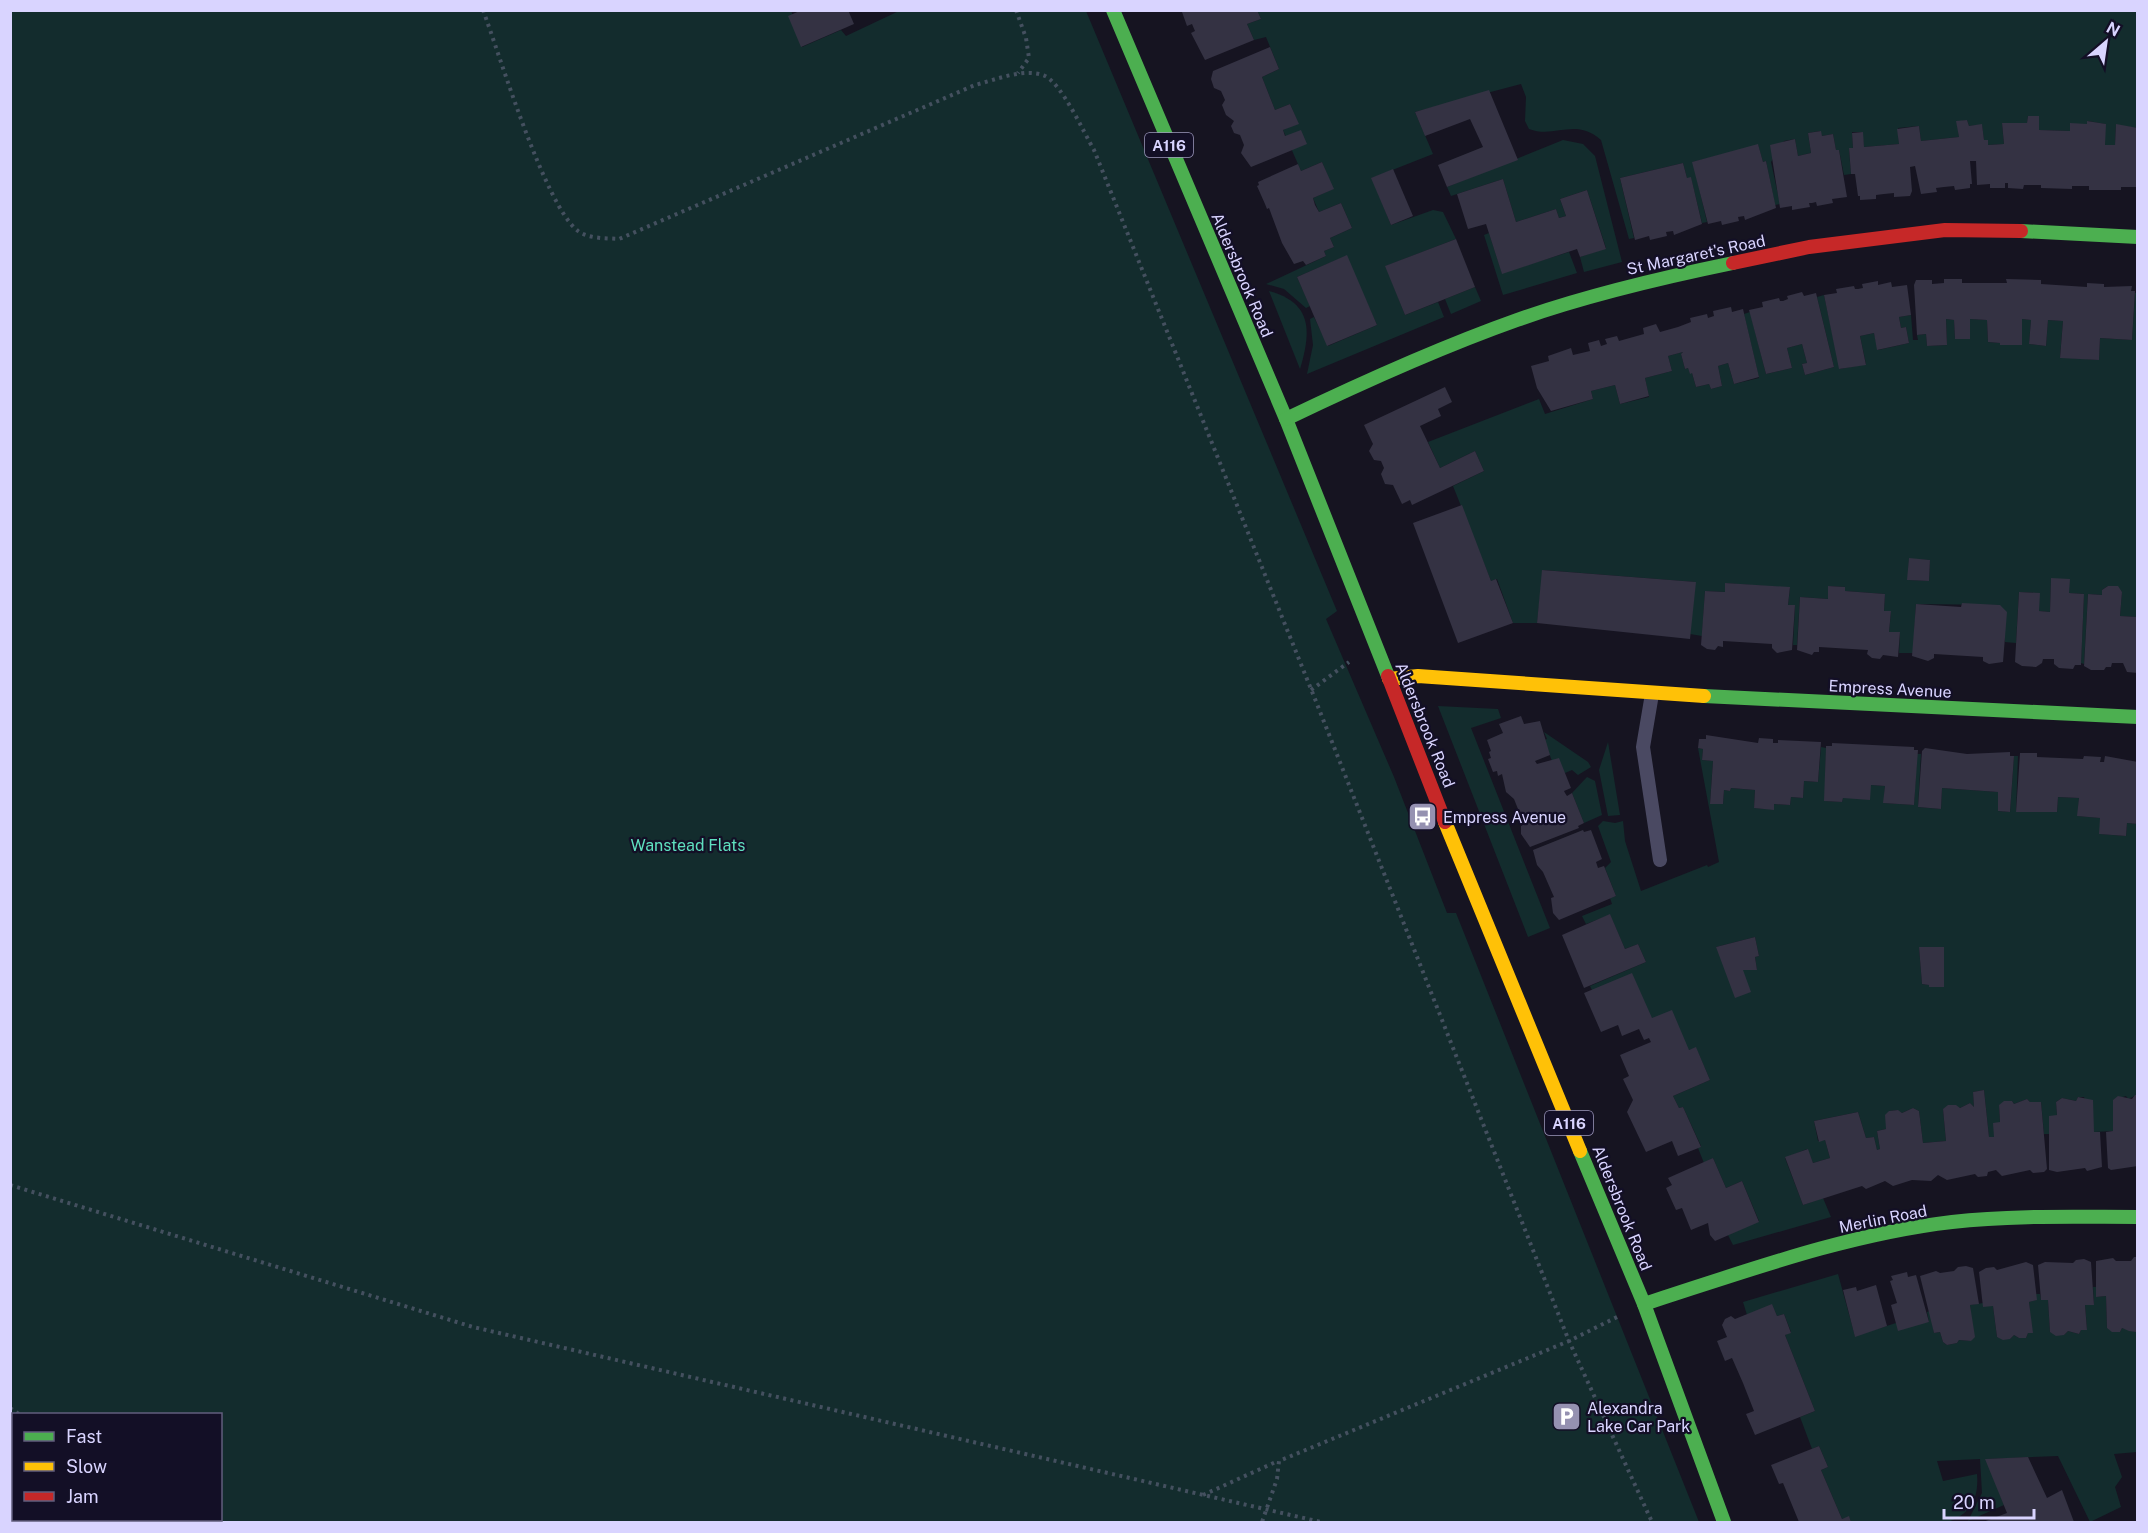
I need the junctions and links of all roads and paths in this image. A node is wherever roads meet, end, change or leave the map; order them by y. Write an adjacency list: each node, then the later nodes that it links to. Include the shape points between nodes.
1 (483, 10): 4 (path, via 548,188 577,230 587,236 619,239 975,84)
2 (1016, 10): 4 (path, via 1029,58)
3 (1113, 10): 6 (street, Aldersbrook Road / A116)
4 (1017, 74): 9 (path, via 1044,76 1054,84 1094,150)
5 (2138, 237): 6 (street, St Margaret's Road, via 2065,231 1945,230 1809,247 1647,281 1517,320 1368,380)
6 (1286, 419): 8 (street, Aldersbrook Road / A116)
7 (1350, 661): 9 (path)
8 (1389, 679): 10 (street, Empress Avenue, via 1418,676); 15 (street, Aldersbrook Road / A116)
9 (1311, 690): 16 (path)
10 (1652, 694): 11 (street, Empress Avenue); 12 (lane, via 1643,747)
11 (2138, 717)
12 (1660, 860)
13 (10, 1185): 18 (path, via 473,1327)
14 (2138, 1217): 15 (street, Merlin Road, via 2035,1216 1926,1226 1832,1246)
15 (1644, 1304): 16 (path); 23 (street, Aldersbrook Road / A116)
16 (1569, 1341): 17 (path); 22 (path)
17 (1279, 1461): 18 (path); 19 (path)
18 (1202, 1495): 19 (path)
19 (1266, 1510): 20 (path); 21 (path)
20 (1262, 1522)
21 (1321, 1522)
22 (1652, 1522)
23 (1724, 1522)

